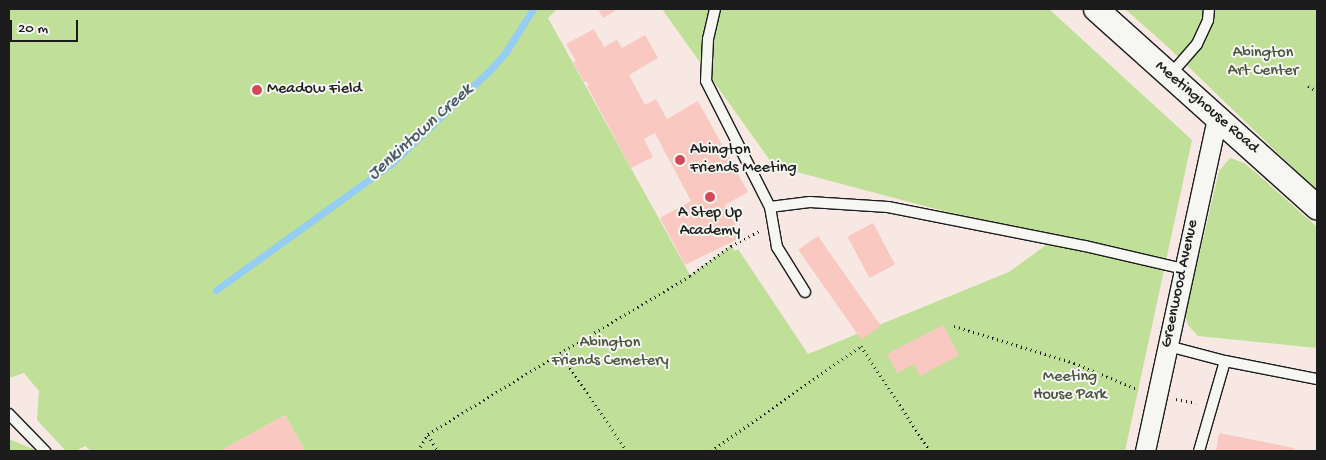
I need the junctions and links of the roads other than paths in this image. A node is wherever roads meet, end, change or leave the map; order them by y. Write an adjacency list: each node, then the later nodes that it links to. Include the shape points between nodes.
1 (715, 9): 7 (lane, via 708,39 706,82)
2 (1096, 9): 4 (street, Meetinghouse Road)
3 (1208, 9): 4 (lane, via 1208,20 1197,44)
4 (1169, 76): 5 (street, Meetinghouse Road)
5 (1218, 117): 6 (street, Meetinghouse Road); 8 (street, Greenwood Avenue)
6 (1317, 206)
7 (770, 207): 8 (lane, via 810,202 888,207); 9 (lane, via 777,247)
8 (1184, 269): 10 (street, Greenwood Avenue)
9 (805, 292)
10 (1168, 346): 11 (lane); 15 (street, Greenwood Avenue)
11 (1225, 361): 12 (lane); 16 (lane)
12 (1317, 379)
13 (9, 414): 14 (lane)
14 (45, 451)
15 (1145, 451)
16 (1199, 451)

